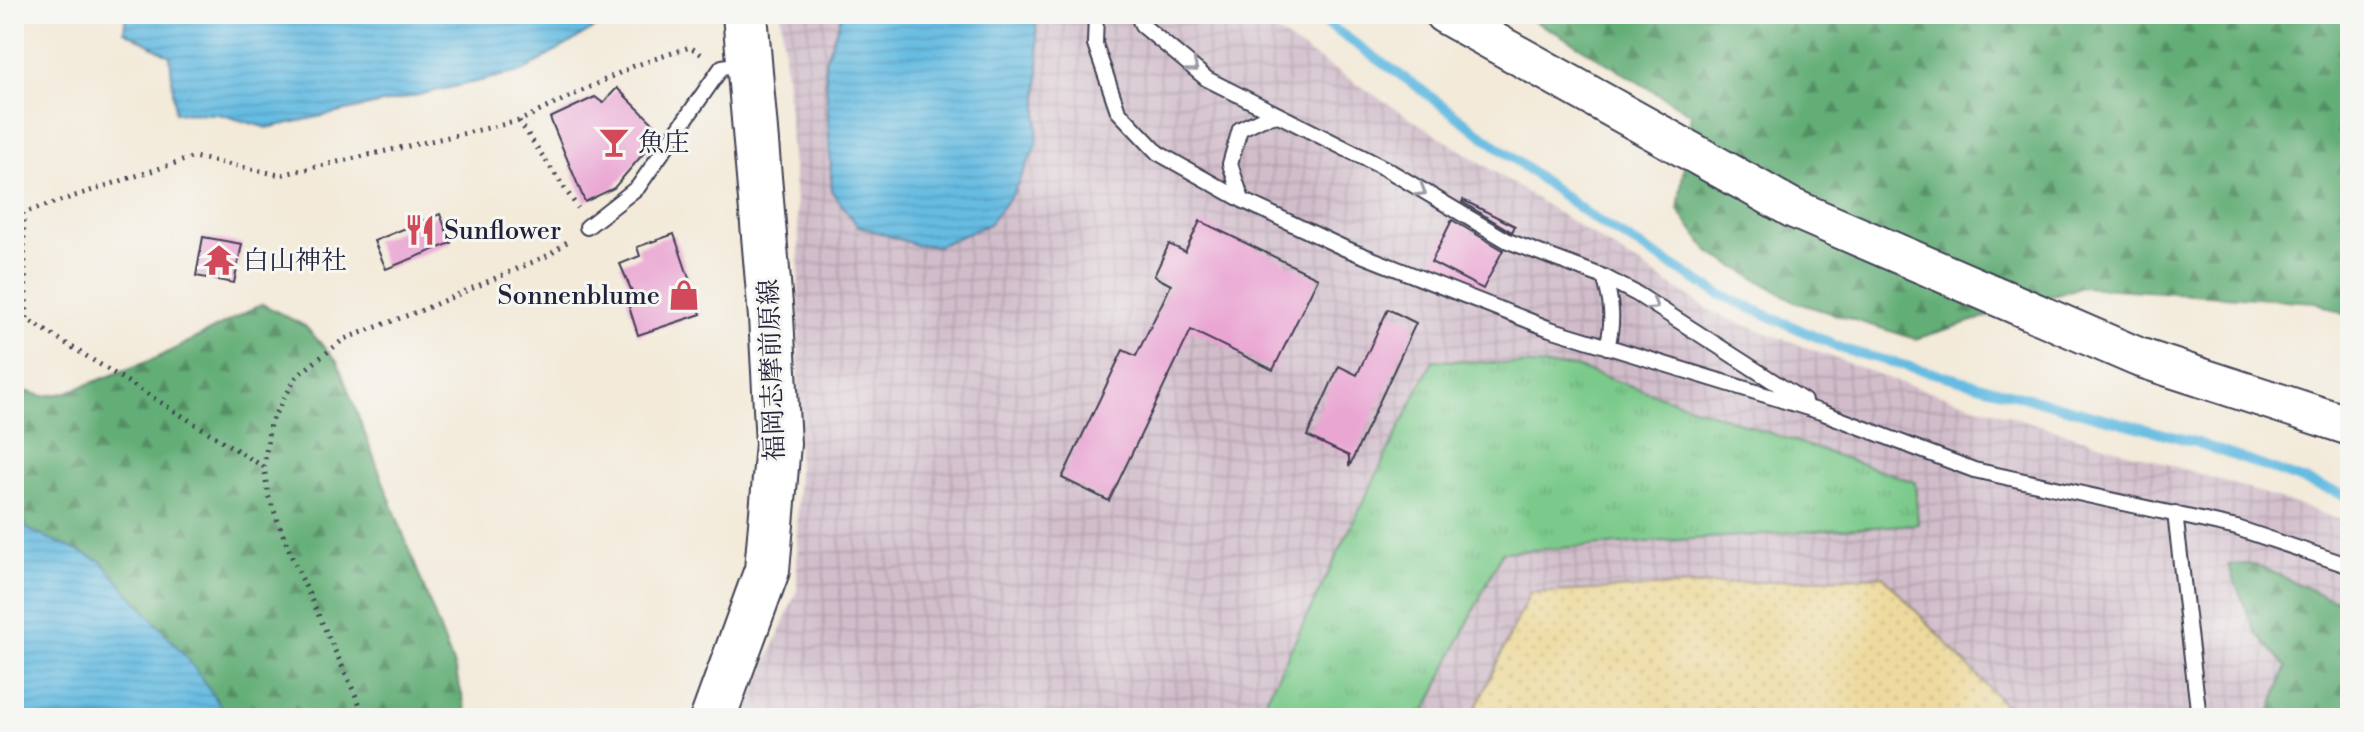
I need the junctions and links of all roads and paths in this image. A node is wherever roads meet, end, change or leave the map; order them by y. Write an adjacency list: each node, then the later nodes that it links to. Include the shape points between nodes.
1 (745, 14): 5 (main road, 福岡志摩前原線)
2 (1096, 14): 8 (lane, via 1095,44 1118,111 1158,153)
3 (1137, 14): 6 (lane, one-way to 6, via 1142,25 1207,79)
4 (1444, 14): 13 (street, via 1792,208 2138,357)
5 (734, 65): 7 (path, via 690,47 634,66); 9 (lane, via 638,187); 18 (main road, 福岡志摩前原線, via 770,302 778,444 767,570)
6 (1279, 115): 8 (lane, via 1240,129 1230,164); 10 (lane, one-way to 10, via 1388,170 1508,241)
7 (519, 121): 9 (path); 14 (path, via 280,175 194,157 23,213 27,319)
8 (1242, 200): 11 (lane, via 1344,248)
9 (587, 227): 14 (path, via 549,255 344,339 297,376 270,423)
10 (1604, 277): 11 (lane, via 1611,298); 12 (lane, one-way to 12)
11 (1607, 347): 12 (lane)
12 (1821, 412): 15 (lane, via 1974,470)
13 (2350, 426)
14 (264, 467): 17 (path, via 268,495 291,555)
15 (2175, 513): 16 (lane); 19 (lane)
16 (2350, 566)
17 (366, 718)
18 (713, 718)
19 (2199, 718)

